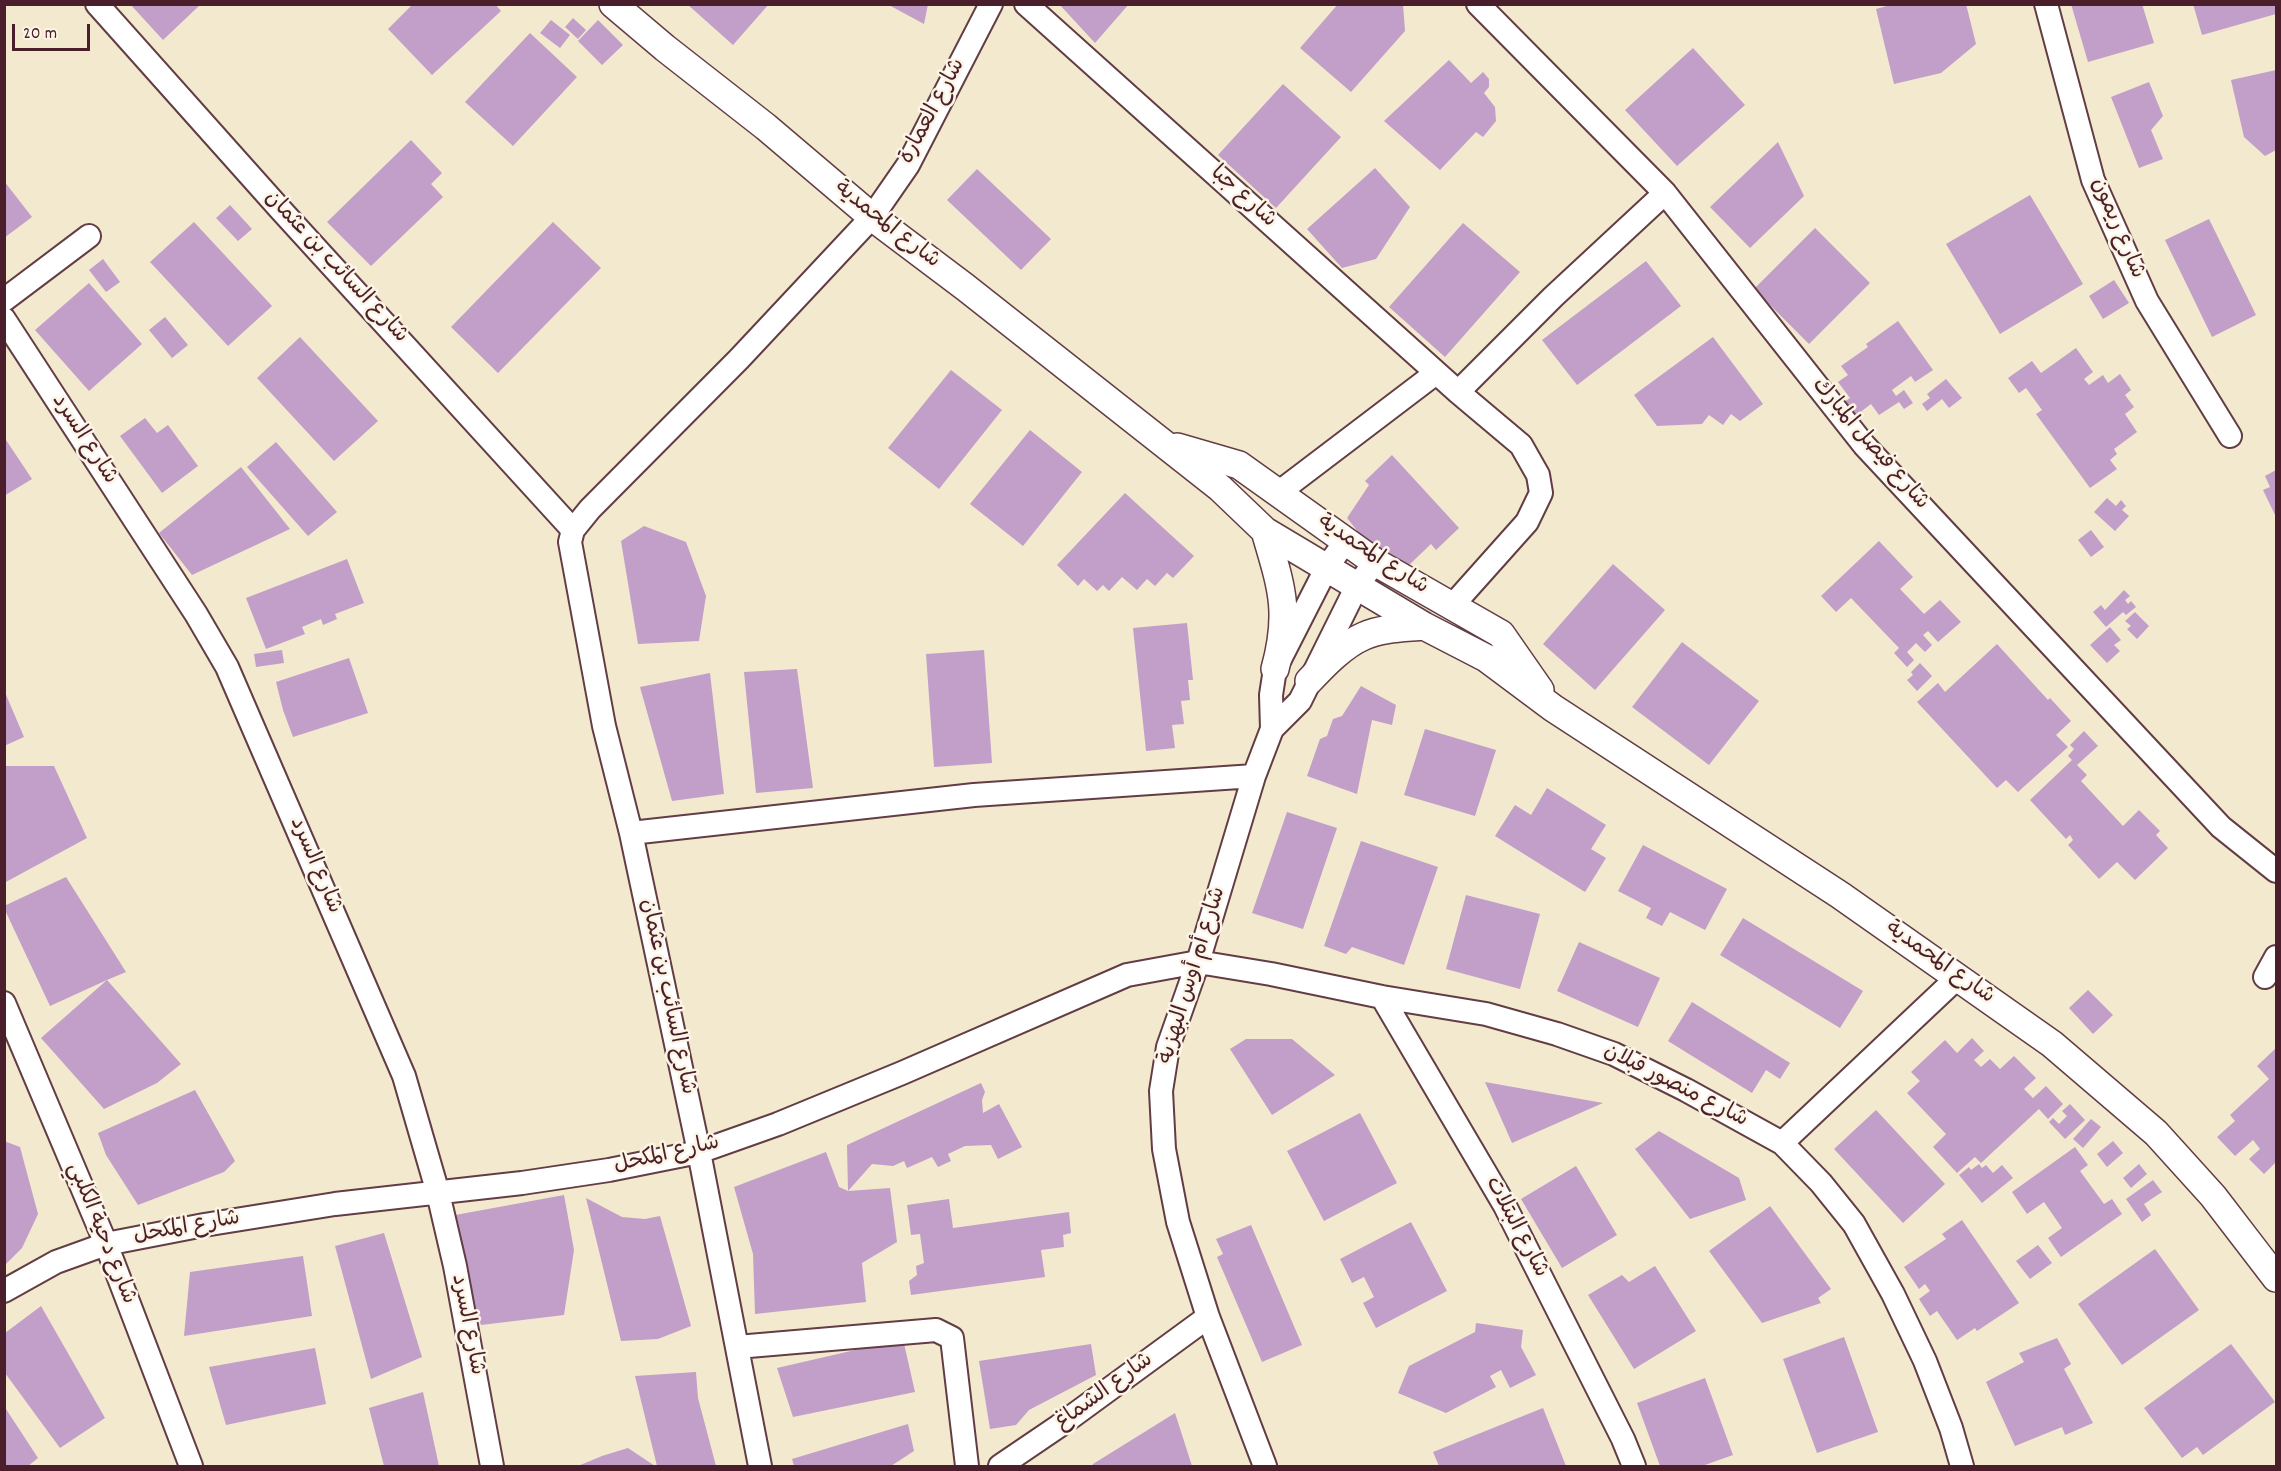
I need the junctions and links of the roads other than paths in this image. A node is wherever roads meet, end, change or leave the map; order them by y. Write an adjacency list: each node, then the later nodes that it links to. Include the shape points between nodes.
1 (97, 4): 17 (street, شارع السائب بن عثمان)
2 (613, 4): 8 (street, شارع المحمدية)
3 (990, 4): 8 (street, شارع العمارة, via 908,165)
4 (1026, 4): 12 (street, شارع جبا)
5 (1478, 4): 7 (street, شارع فيصل المبارك)
6 (2046, 4): 14 (street, شارع ريمون, via 2093,180 2147,301)
7 (1665, 193): 13 (street); 31 (street, شارع فيصل المبارك, via 1864,445 2221,827)
8 (872, 217): 15 (street, شارع المحمدية); 17 (street)
9 (89, 236): 10 (street)
10 (4, 300)
11 (4, 319): 40 (street, شارع السرد, via 227,668 404,1076)
12 (1436, 373): 13 (street, شارع جبا); 16 (street)
13 (1458, 392): 23 (street, شارع جبا, via 1521,445 1538,475 1541,493 1527,522)
14 (2230, 436)
15 (1162, 443): 16 (street, شارع المحمدية, via 1239,465); 18 (street, شارع المحمدية, via 1220,488)
16 (1278, 493): 19 (street, شارع المحمدية)
17 (573, 530): 30 (street, شارع السائب بن عثمان, via 570,542 600,703)
18 (1265, 531): 21 (street, شارع المحمدية); 25 (street, via 1283,602 1283,640)
19 (1345, 542): 20 (street, شارع المحمدية); 21 (street, شارع أم أوس البهزية)
20 (1375, 562): 22 (street, شارع أم أوس البهزية); 23 (street, شارع المحمدية)
21 (1327, 567): 22 (street, شارع المحمدية); 25 (street, شارع أم أوس البهزية)
22 (1357, 586): 24 (street, شارع المحمدية); 26 (street, شارع أم أوس البهزية)
23 (1452, 606): 27 (street, شارع المحمدية, via 1501,634)
24 (1424, 626): 26 (street, via 1359,638); 27 (street, شارع المحمدية, via 1486,658)
25 (1275, 669): 28 (street, شارع أم أوس البهزية)
26 (1309, 681): 28 (street, شارع أم أوس البهزية, via 1300,701)
27 (1552, 708): 34 (street, شارع المحمدية)
28 (1272, 729): 29 (street, شارع أم أوس البهزية)
29 (1254, 776): 30 (street, via 974,795); 33 (street, شارع أم أوس البهزية)
30 (631, 833): 39 (street, شارع السائب بن عثمان)
31 (2277, 871)
32 (2277, 957): 35 (street)
33 (1198, 962): 36 (street, شارع منصور قبلان); 39 (street, شارع المكحل, via 1127,975 902,1073); 44 (street, شارع أم أوس البهزية, via 1168,1047 1161,1091 1164,1149 1178,1222)
34 (1958, 976): 38 (street); 42 (street, شارع المحمدية, via 2052,1044 2156,1133 2213,1196)
35 (2265, 977)
36 (1382, 997): 38 (street, شارع منصور قبلان, via 1486,1014 1605,1050); 52 (street, شارع البتلات, via 1505,1206)
37 (4, 1003): 41 (street, شارع دحية الكلبي)
38 (1782, 1143): 53 (street, شارع منصور قبلان, via 1854,1224 1893,1294 1925,1361)
39 (699, 1152): 40 (street, شارع المكحل, via 609,1170); 45 (street, شارع السائب بن عثمان)
40 (438, 1193): 41 (street, شارع المكحل, via 335,1204); 47 (street, شارع السرد)
41 (106, 1244): 43 (street, شارع المكحل, via 56,1262); 46 (street, شارع دحية الكلبي)
42 (2277, 1278)
43 (4, 1291)
44 (1208, 1317): 50 (street, شارع الشماغ); 51 (street, شارع أم أوس البهزية)
45 (737, 1347): 48 (street, شارع السائب بن عثمان); 49 (street, via 936,1329 952,1338)
46 (191, 1467)
47 (492, 1467)
48 (760, 1467)
49 (967, 1467)
50 (1000, 1467)
51 (1266, 1467)
52 (1634, 1467)
53 (1962, 1467)

